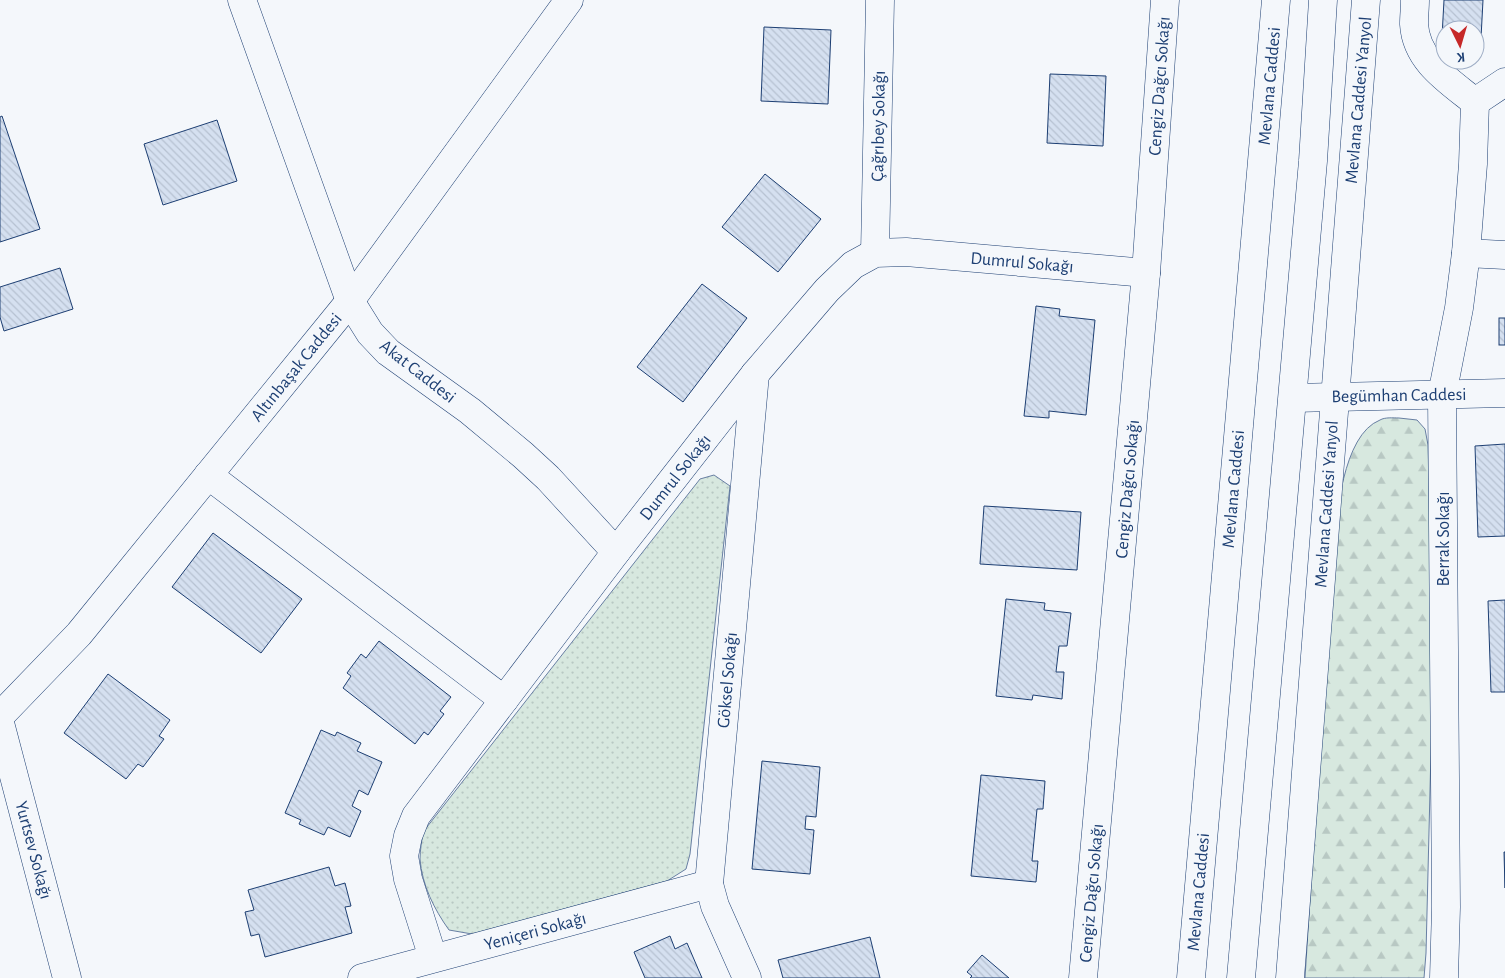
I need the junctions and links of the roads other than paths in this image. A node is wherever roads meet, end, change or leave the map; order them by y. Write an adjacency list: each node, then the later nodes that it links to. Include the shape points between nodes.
1 (242, 0): 15 (street, Akat Caddesi)
2 (570, 0): 15 (street, Altınbaşak Caddesi)
3 (880, 0): 11 (street, Çağrıbey Sokağı)
4 (1165, 0): 14 (street, Cengiz Dağcı Sokağı)
5 (1276, 0): 32 (street, Mevlana Caddesi)
6 (1323, 0): 20 (street)
7 (1366, 0): 19 (street, Mevlana Caddesi Yanyol)
8 (1415, 0): 10 (street, via 1414,24 1418,45 1434,69)
9 (1505, 82): 10 (street)
10 (1475, 102): 12 (street, Berrak Sokağı)
11 (875, 253): 14 (street, Dumrul Sokağı, via 906,252); 16 (street, Dumrul Sokağı, via 853,265 827,290)
12 (1466, 253): 13 (street); 18 (street, Berrak Sokağı)
13 (1505, 255)
14 (1146, 273): 31 (street, Cengiz Dağcı Sokağı)
15 (350, 301): 21 (street, Altınbaşak Caddesi); 22 (street, Akat Caddesi, via 370,333 388,352 470,411 523,455)
16 (755, 374): 22 (street, Dumrul Sokağı); 26 (street, Göksel Sokağı)
17 (1505, 393): 18 (street, Begümhan Caddesi)
18 (1442, 395): 19 (street, Begümhan Caddesi); 35 (street, Berrak Sokağı)
19 (1334, 397): 20 (street, Begümhan Caddesi); 34 (street, Mevlana Caddesi Yanyol)
20 (1293, 398): 33 (street)
21 (208, 475): 23 (street); 24 (street, Altınbaşak Caddesi, via 79,634)
22 (616, 552): 23 (street, Dumrul Sokağı)
23 (504, 700): 27 (street, Dumrul Sokağı, via 416,816 408,836 404,856 408,879)
24 (0, 716)
25 (0, 722): 28 (street, Yurtsev Sokağı)
26 (709, 884): 27 (street, Yeniçeri Sokağı); 30 (street, Göksel Sokağı, via 715,906)
27 (433, 958): 29 (street, Yeniçeri Sokağı)
28 (68, 978)
29 (362, 978)
30 (747, 978)
31 (1083, 978)
32 (1190, 978)
33 (1241, 978)
34 (1290, 978)
35 (1444, 978)

